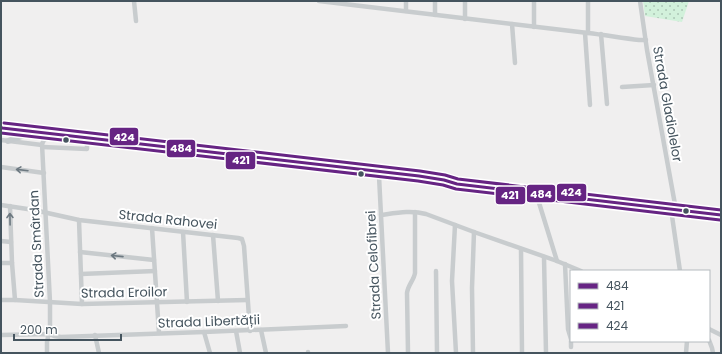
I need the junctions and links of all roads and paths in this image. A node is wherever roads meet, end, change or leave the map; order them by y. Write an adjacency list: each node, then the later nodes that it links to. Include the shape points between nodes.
1 (134, 1): 15 (street)
2 (321, 1): 10 (street)
3 (364, 1): 11 (street)
4 (406, 1): 12 (street)
5 (435, 1): 13 (street)
6 (465, 1): 14 (street)
7 (534, 1): 17 (street)
8 (588, 1): 18 (street)
9 (640, 1): 20 (street, Strada Gladiolelor)
10 (351, 3): 11 (street)
11 (364, 7): 12 (street)
12 (406, 11): 13 (street)
13 (435, 15): 14 (street)
14 (465, 19): 16 (street)
15 (136, 20)
16 (512, 24): 17 (street); 21 (street)
17 (534, 27): 18 (street)
18 (586, 33): 19 (street); 25 (street)
19 (601, 34): 20 (street); 24 (street)
20 (646, 40): 22 (street, Strada Gladiolelor)
21 (515, 62)
22 (654, 85): 23 (street); 39 (street, Strada Gladiolelor)
23 (622, 87)
24 (607, 104)
25 (590, 105)
26 (1, 130): 27 (main road); 35 (main road, via 412,175)
27 (26, 135): 28 (main road); 29 (main road)
28 (48, 137): 30 (main road); 31 (street)
29 (4, 140): 31 (street)
30 (87, 142): 31 (street, via 87,150); 34 (main road)
31 (42, 145): 33 (street, Strada Smârdan)
32 (1, 167): 33 (street, one-way to 32)
33 (44, 173): 41 (street, Strada Smârdan)
34 (380, 176): 35 (main road); 42 (street, Strada Celofibrei)
35 (457, 184): 36 (main road)
36 (536, 193): 39 (main road); 56 (street)
37 (1, 204): 38 (street, Strada Rahovei)
38 (10, 206): 41 (street, Strada Rahovei); 51 (street, one-way to 38)
39 (674, 210): 43 (main road); 61 (street, Strada Gladiolelor)
40 (415, 212): 42 (street); 45 (street); 95 (street, via 415,273 407,293)
41 (46, 213): 44 (street, Strada Rahovei); 69 (street, Strada Smârdan)
42 (381, 215): 94 (street, Strada Celofibrei)
43 (721, 215)
44 (79, 220): 46 (street, Strada Rahovei); 53 (street)
45 (455, 225): 48 (street); 97 (street, via 452,281)
46 (152, 228): 47 (street, Strada Rahovei); 55 (street)
47 (183, 232): 49 (street, Strada Rahovei); 71 (street)
48 (474, 232): 52 (street); 98 (street)
49 (213, 235): 67 (street, Strada Rahovei, via 242,240); 68 (street)
50 (1, 241): 51 (street)
51 (11, 242): 58 (street)
52 (521, 249): 54 (street); 99 (street)
53 (80, 252): 55 (street, one-way to 53); 64 (street)
54 (544, 257): 56 (street); 100 (street)
55 (154, 260): 62 (street)
56 (556, 261): 59 (street)
57 (1, 263): 58 (street)
58 (12, 263): 66 (street)
59 (565, 264): 60 (street); 84 (street)
60 (579, 270)
61 (680, 270)
62 (155, 271): 64 (street); 70 (street)
63 (436, 271): 96 (street)
64 (81, 274): 72 (street)
65 (1, 300): 66 (street, Strada Eroilor)
66 (14, 300): 69 (street, Strada Eroilor)
67 (247, 300): 68 (street, Strada Eroilor); 77 (street, Strada Rahovei)
68 (218, 301): 71 (street, Strada Eroilor)
69 (50, 302): 72 (street, Strada Eroilor); 79 (street, Strada Smârdan)
70 (158, 302): 71 (street, Strada Eroilor); 72 (street, Strada Eroilor); 80 (street)
71 (187, 302)
72 (82, 304)
73 (346, 326): 74 (street, Strada Libertății)
74 (262, 330): 77 (street, Strada Libertății); 93 (street)
75 (710, 330): 82 (street)
76 (236, 331): 77 (street, Strada Libertății); 78 (street, Strada Libertății); 92 (street)
77 (250, 331)
78 (204, 332): 80 (street, Strada Libertății); 91 (street)
79 (49, 334): 81 (street, Strada Libertății); 83 (street, Strada Libertății); 89 (street, Strada Smârdan, via 46,342)
80 (160, 334): 81 (street, Strada Libertății)
81 (95, 335): 90 (street)
82 (721, 335)
83 (1, 336)
84 (570, 336)
85 (571, 342): 88 (street)
86 (687, 342): 101 (street)
87 (710, 342): 102 (street)
88 (571, 347)
89 (47, 353)
90 (99, 353)
91 (210, 353)
92 (240, 353)
93 (266, 353)
94 (388, 353)
95 (408, 353)
96 (437, 353)
97 (456, 353)
98 (473, 353)
99 (522, 353)
100 (546, 353)
101 (686, 353)
102 (713, 353)

